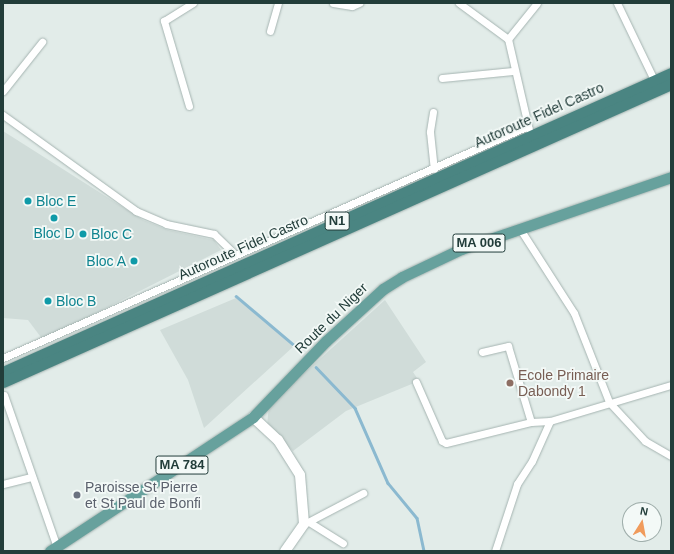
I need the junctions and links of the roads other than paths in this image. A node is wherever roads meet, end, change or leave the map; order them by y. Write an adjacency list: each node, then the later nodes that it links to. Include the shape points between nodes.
1 (193, 3): 17 (street, via 164,21)
2 (278, 3): 8 (street)
3 (333, 3): 4 (street, via 352,6)
4 (360, 3)
5 (459, 3): 9 (street)
6 (536, 3): 9 (street)
7 (617, 3): 14 (street)
8 (270, 31)
9 (508, 39): 11 (street)
10 (42, 42): 16 (street)
11 (513, 71): 13 (street); 20 (street)
12 (671, 73): 14 (highway, Autoroute Fidel Castro / N1)
13 (442, 78)
14 (654, 80): 20 (highway, Autoroute Fidel Castro / N1)
15 (671, 84): 29 (highway, Autoroute Fidel Castro / N1)
16 (3, 91)
17 (189, 106)
18 (433, 112): 21 (street, via 430,132)
19 (3, 115): 24 (street, via 136,211 166,224 214,234)
20 (529, 131): 21 (street); 28 (highway, Autoroute Fidel Castro / N1)
21 (434, 169): 24 (street)
22 (671, 176): 23 (main road, Route du Niger / MA 006)
23 (520, 229): 27 (main road, Route du Niger / MA 006, via 454,252 402,277 383,289); 33 (street, via 574,313)
24 (235, 254): 26 (street)
25 (482, 352): 35 (street, via 508,346)
26 (3, 358)
27 (302, 365): 34 (main road, Route du Niger / MA 784)
28 (3, 372)
29 (3, 382)
30 (416, 382): 35 (street, via 444,442)
31 (671, 385): 33 (street)
32 (4, 395): 38 (street)
33 (609, 402): 36 (street); 37 (street, via 645,441)
34 (253, 417): 41 (main road, via 278,440 300,475); 43 (main road, Route du Niger / MA 784)
35 (531, 422): 36 (street)
36 (550, 422): 45 (street, via 532,461 517,484)
37 (671, 456)
38 (32, 477): 39 (street); 43 (street)
39 (3, 484)
40 (363, 493): 41 (street)
41 (307, 523): 42 (street); 44 (main road)
42 (343, 543)
43 (54, 549)
44 (284, 551)
45 (495, 551)

